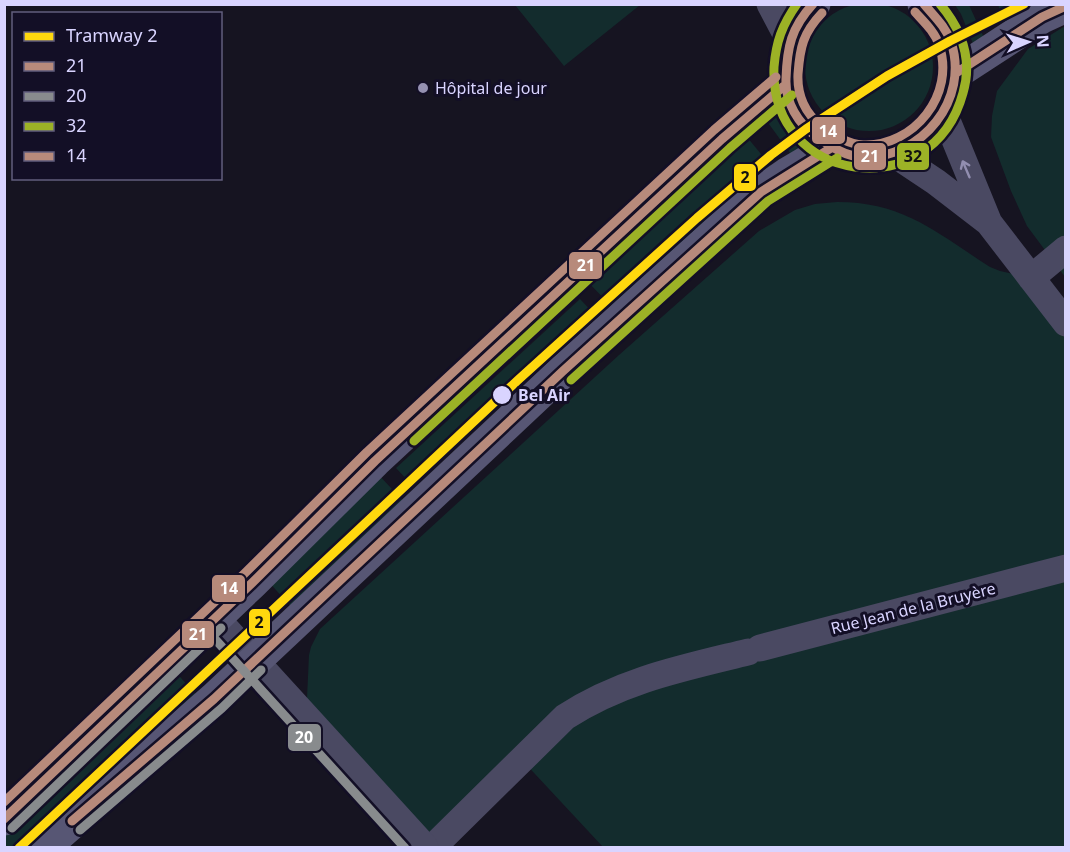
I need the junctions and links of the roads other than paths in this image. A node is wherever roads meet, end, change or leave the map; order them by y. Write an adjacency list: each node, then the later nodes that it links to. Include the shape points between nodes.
1 (770, 4): 5 (street)
2 (814, 4): 5 (main road)
3 (924, 4): 6 (main road, via 944,27 952,44)
4 (1065, 6): 6 (main road)
5 (789, 40): 7 (main road)
6 (956, 73): 8 (main road, via 953,94)
7 (784, 86): 9 (main road, via 794,113 806,129); 16 (main road, via 390,447)
8 (944, 113): 10 (main road, via 923,138); 11 (street, one-way to 8)
9 (831, 148): 10 (main road, via 862,157); 17 (main road, via 761,192)
10 (894, 154): 11 (street)
11 (989, 223): 13 (street)
12 (1065, 249): 13 (street)
13 (1031, 278): 14 (street)
14 (1065, 323)
15 (1065, 568): 21 (street, Rue Jean de la Bruyère, via 653,675 604,694 565,717)
16 (213, 619): 17 (street); 18 (main road)
17 (253, 661): 19 (main road); 20 (street)
18 (4, 819)
19 (44, 848)
20 (422, 848)
21 (432, 848)

